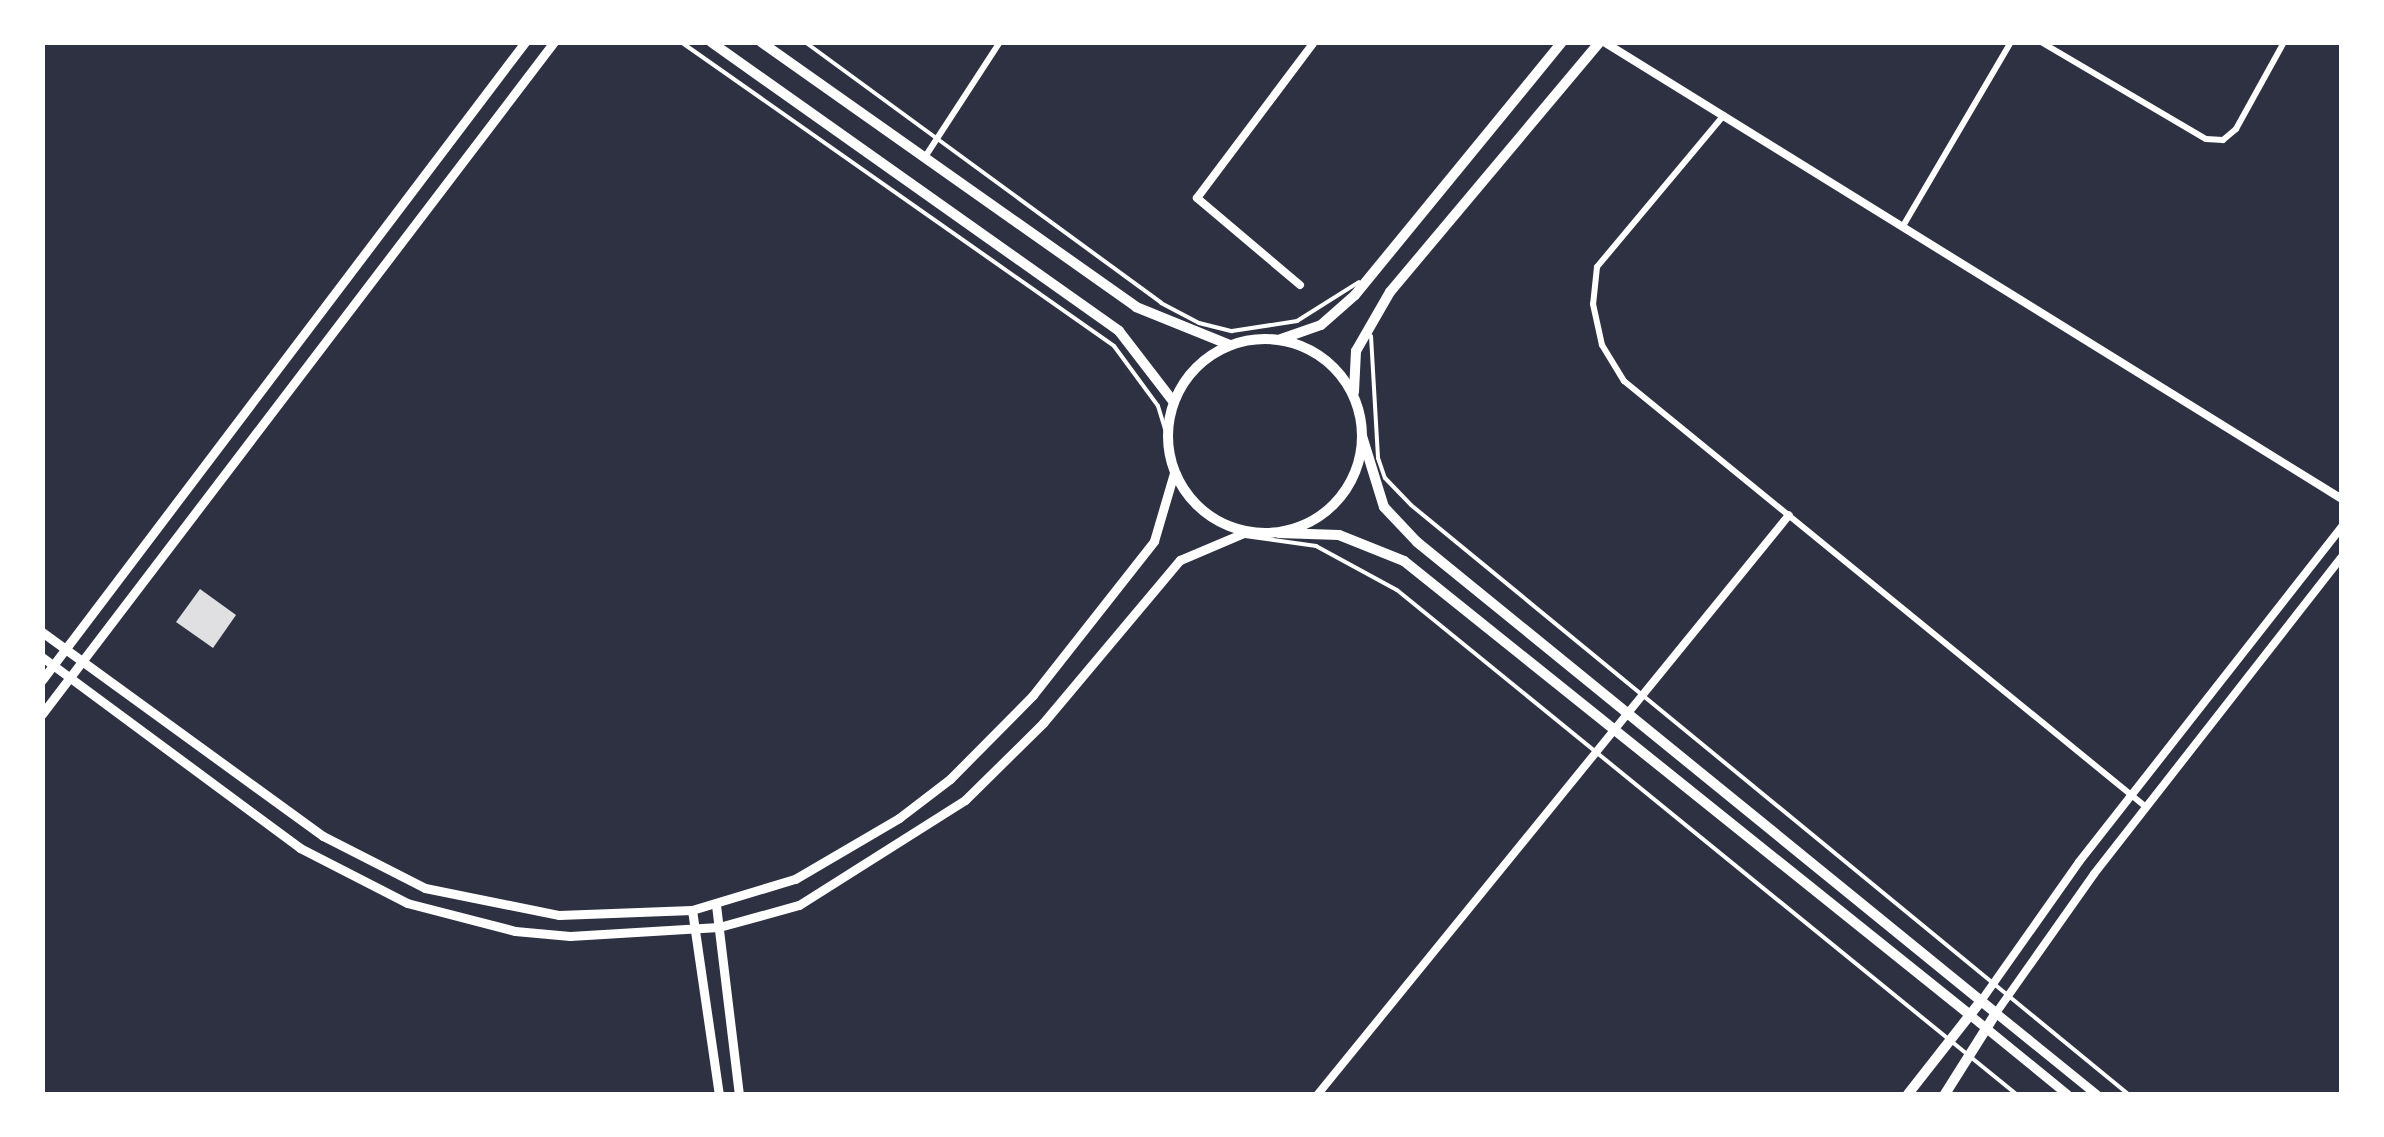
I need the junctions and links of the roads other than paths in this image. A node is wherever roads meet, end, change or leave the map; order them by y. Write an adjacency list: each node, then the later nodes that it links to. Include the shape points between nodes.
1 (524, 42): 35 (main road)
2 (554, 42): 37 (main road)
3 (681, 42): 25 (lane, via 1114,346 1158,406)
4 (712, 42): 24 (main road, via 1120,331)
5 (761, 42): 16 (main road)
6 (805, 42): 15 (lane)
7 (1000, 42): 15 (street)
8 (1314, 42): 19 (street, via 1197,198)
9 (1562, 42): 18 (main road)
10 (1602, 42): 14 (street); 20 (main road)
11 (2011, 42): 17 (street)
12 (2041, 42): 13 (street, via 2206,139 2223,140 2236,130)
13 (2284, 42)
14 (1725, 114): 17 (street); 29 (street, via 1598,268 1593,304 1602,345 1624,381)
15 (937, 139): 16 (street); 18 (lane, via 1161,303 1199,323 1232,331 1298,321)
16 (925, 158): 22 (main road, via 1136,307)
17 (1904, 226): 28 (street)
18 (1375, 270): 21 (main road, via 1321,325)
19 (1300, 285)
20 (1372, 321): 23 (main road, via 1356,351); 41 (lane, via 1368,371 1385,478)
21 (1280, 339): 22 (main road); 23 (main road, via 1323,358)
22 (1230, 345): 24 (main road, via 1201,362)
23 (1354, 398): 26 (main road)
24 (1173, 401): 25 (main road)
25 (1167, 435): 27 (main road)
26 (1362, 436): 31 (main road, via 1344,493 1320,516); 42 (main road, via 1369,470 1399,525)
27 (1174, 472): 32 (main road, via 1208,515); 48 (main road, via 1154,541 984,748 872,836 795,879)
28 (2342, 499)
29 (1789, 514): 41 (street); 46 (street)
30 (2342, 526): 46 (street)
31 (1278, 532): 32 (main road); 44 (main road, via 1339,535 1404,561)
32 (1241, 533): 45 (lane, via 1347,558 1397,590); 50 (main road, via 1180,560 1043,722 965,800 799,905)
33 (2342, 556): 47 (street)
34 (42, 632): 35 (main road)
35 (66, 649): 37 (main road); 38 (main road)
36 (42, 656): 38 (main road)
37 (83, 660): 39 (main road); 49 (main road, via 323,836 426,888 559,915)
38 (54, 665): 39 (main road); 40 (main road)
39 (71, 678): 43 (main road); 51 (main road, via 300,848 407,903 552,934)
40 (42, 680)
41 (1638, 698): 42 (street); 66 (lane)
42 (1626, 712): 44 (street); 52 (main road)
43 (42, 714)
44 (1611, 730): 45 (street); 54 (main road)
45 (1594, 752): 56 (lane); 60 (street)
46 (2132, 795): 47 (street); 52 (street)
47 (2146, 807): 53 (street)
48 (716, 905): 49 (main road); 50 (main road)
49 (692, 910): 51 (main road)
50 (719, 927): 51 (main road); 59 (main road)
51 (695, 929): 58 (main road)
52 (1981, 1001): 53 (main road); 54 (main road)
53 (1996, 1013): 55 (main road); 65 (main road)
54 (1970, 1015): 55 (main road); 56 (main road)
55 (1990, 1032): 57 (main road); 64 (main road)
56 (1950, 1041): 57 (lane); 61 (main road)
57 (1972, 1058): 62 (main road); 63 (lane)
58 (719, 1094)
59 (739, 1094)
60 (1318, 1094)
61 (1908, 1094)
62 (1945, 1094)
63 (2016, 1094)
64 (2067, 1094)
65 (2096, 1094)
66 (2128, 1094)

